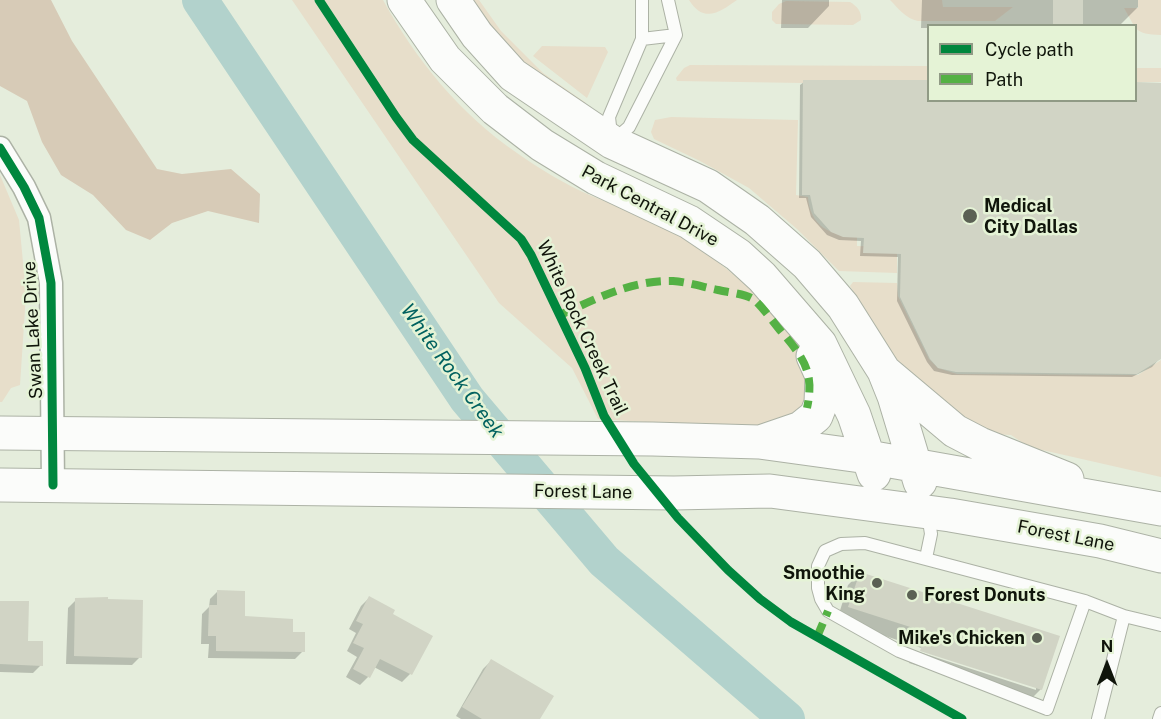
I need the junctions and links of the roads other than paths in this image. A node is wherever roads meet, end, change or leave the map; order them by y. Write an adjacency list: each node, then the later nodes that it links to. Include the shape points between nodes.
1 (404, 0): 10 (main road, Park Central Drive, via 445,60 495,109 542,145)
2 (453, 0): 8 (main road, via 477,35 513,75)
3 (642, 0): 6 (lane)
4 (668, 0): 5 (lane)
5 (676, 35): 6 (lane); 7 (lane)
6 (642, 39): 7 (lane); 8 (lane, via 609,117)
7 (668, 52): 8 (lane, via 629,127)
8 (612, 142): 10 (main road); 12 (main road, via 708,186 757,220 819,277 843,306)
9 (0, 148): 14 (street, Swan Lake Drive, via 39,218 46,254 51,283)
10 (596, 178): 11 (main road, Park Central Drive, via 689,222 738,255)
11 (782, 299): 15 (main road, via 822,376 821,403 816,416 801,428); 16 (main road, Park Central Drive, via 820,345 854,415)
12 (884, 371): 17 (main road); 20 (main road, via 955,431)
13 (0, 433): 14 (main road)
14 (53, 433): 15 (main road); 19 (street, Swan Lake Drive)
15 (759, 442): 16 (main road)
16 (868, 457): 17 (main road); 21 (main road, Park Central Drive)
17 (915, 466): 20 (main road); 23 (main road)
18 (0, 485): 19 (main road, Forest Lane)
19 (53, 485): 21 (main road, Forest Lane, via 770,491)
20 (1124, 502): 22 (main road)
21 (887, 507): 23 (main road, Forest Lane)
22 (1161, 509)
23 (928, 513): 24 (main road, Forest Lane, via 1100,541); 25 (lane)
24 (1161, 556)
25 (926, 558): 26 (lane); 26 (lane, via 865,543 840,544 825,551 818,566 821,599 828,611 899,651 1047,709)
26 (1085, 601): 27 (lane)
27 (1124, 616): 28 (lane); 30 (lane)
28 (1161, 625)
29 (1161, 712): 31 (lane)
30 (1098, 719)
31 (1159, 719)

